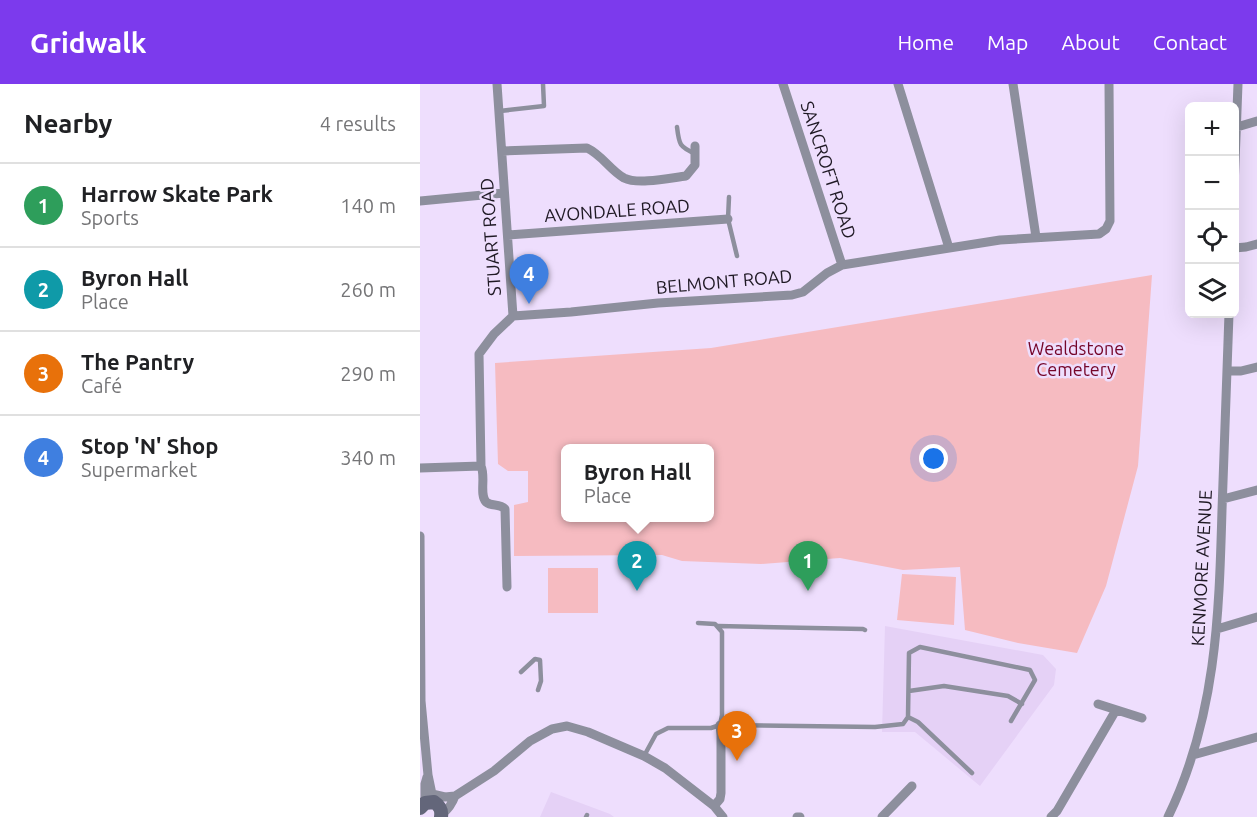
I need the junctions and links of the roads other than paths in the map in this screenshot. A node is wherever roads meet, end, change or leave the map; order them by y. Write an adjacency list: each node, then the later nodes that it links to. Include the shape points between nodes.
1 (497, 84): 9 (street, STUART ROAD)
2 (543, 84): 9 (lane, via 544,106)
3 (783, 84): 25 (street, SANCROFT ROAD)
4 (898, 84): 22 (street)
5 (1012, 84): 20 (street)
6 (1109, 84): 20 (street, BELMONT ROAD, via 1110,221 1099,234)
7 (1238, 84): 8 (street)
8 (1238, 102)
9 (498, 111): 14 (street, STUART ROAD)
10 (1257, 121): 12 (street)
11 (677, 126): 13 (lane, via 681,146)
12 (1239, 126)
13 (695, 150): 14 (street, via 695,165 686,176 635,181 624,178 587,148)
14 (502, 151): 15 (street, STUART ROAD)
15 (504, 193): 17 (street); 19 (street, STUART ROAD)
16 (729, 197): 18 (lane)
17 (420, 201)
18 (728, 219): 19 (street, AVONDALE ROAD); 24 (lane)
19 (508, 236): 26 (street, STUART ROAD)
20 (1036, 237): 22 (street, BELMONT ROAD)
21 (1257, 244): 23 (street)
22 (949, 248): 25 (street, BELMONT ROAD)
23 (1239, 248)
24 (737, 256)
25 (842, 265): 26 (street, BELMONT ROAD, via 803,292 792,295)
26 (513, 316): 30 (street, STUART ROAD, via 479,354)
27 (1229, 318): 29 (street, KENMORE AVENUE)
28 (1257, 367): 29 (street)
29 (1227, 371): 33 (street, KENMORE AVENUE)
30 (481, 466): 31 (street); 37 (street, STUART ROAD, via 486,501 505,509)
31 (420, 468)
32 (1257, 490): 33 (street)
33 (1222, 500): 41 (street, KENMORE AVENUE)
34 (420, 536): 35 (street)
35 (420, 544): 36 (street)
36 (421, 583): 46 (street)
37 (507, 587)
38 (1257, 617): 41 (street)
39 (698, 623): 40 (lane)
40 (718, 626): 42 (lane); 53 (lane, via 722,632)
41 (1217, 629): 55 (street, KENMORE AVENUE, via 1208,693)
42 (866, 630)
43 (521, 672): 44 (lane, via 535,659 540,660)
44 (538, 690)
45 (909, 691): 47 (lane, via 944,686 1008,696); 47 (lane, via 909,653 920,647 1030,670 1035,680); 50 (lane)
46 (421, 701): 60 (street, via 428,775 425,784)
47 (1022, 704): 52 (lane)
48 (1098, 704): 49 (street)
49 (1116, 710): 51 (street); 64 (street)
50 (908, 717): 53 (lane, via 903,724 875,727); 57 (lane)
51 (1143, 718)
52 (1011, 721)
53 (720, 725): 56 (lane, via 668,728 656,734); 61 (street, via 721,793)
54 (1257, 737): 55 (street)
55 (1193, 755): 65 (street, KENMORE AVENUE)
56 (644, 756): 59 (street, via 582,730 561,727 530,741); 61 (street)
57 (972, 773)
58 (912, 786): 63 (street)
59 (455, 796): 60 (street, via 445,797); 60 (street, via 447,810)
60 (432, 806)
61 (714, 806): 62 (street)
62 (723, 817)
63 (882, 817)
64 (1051, 817)
65 (1168, 817)

